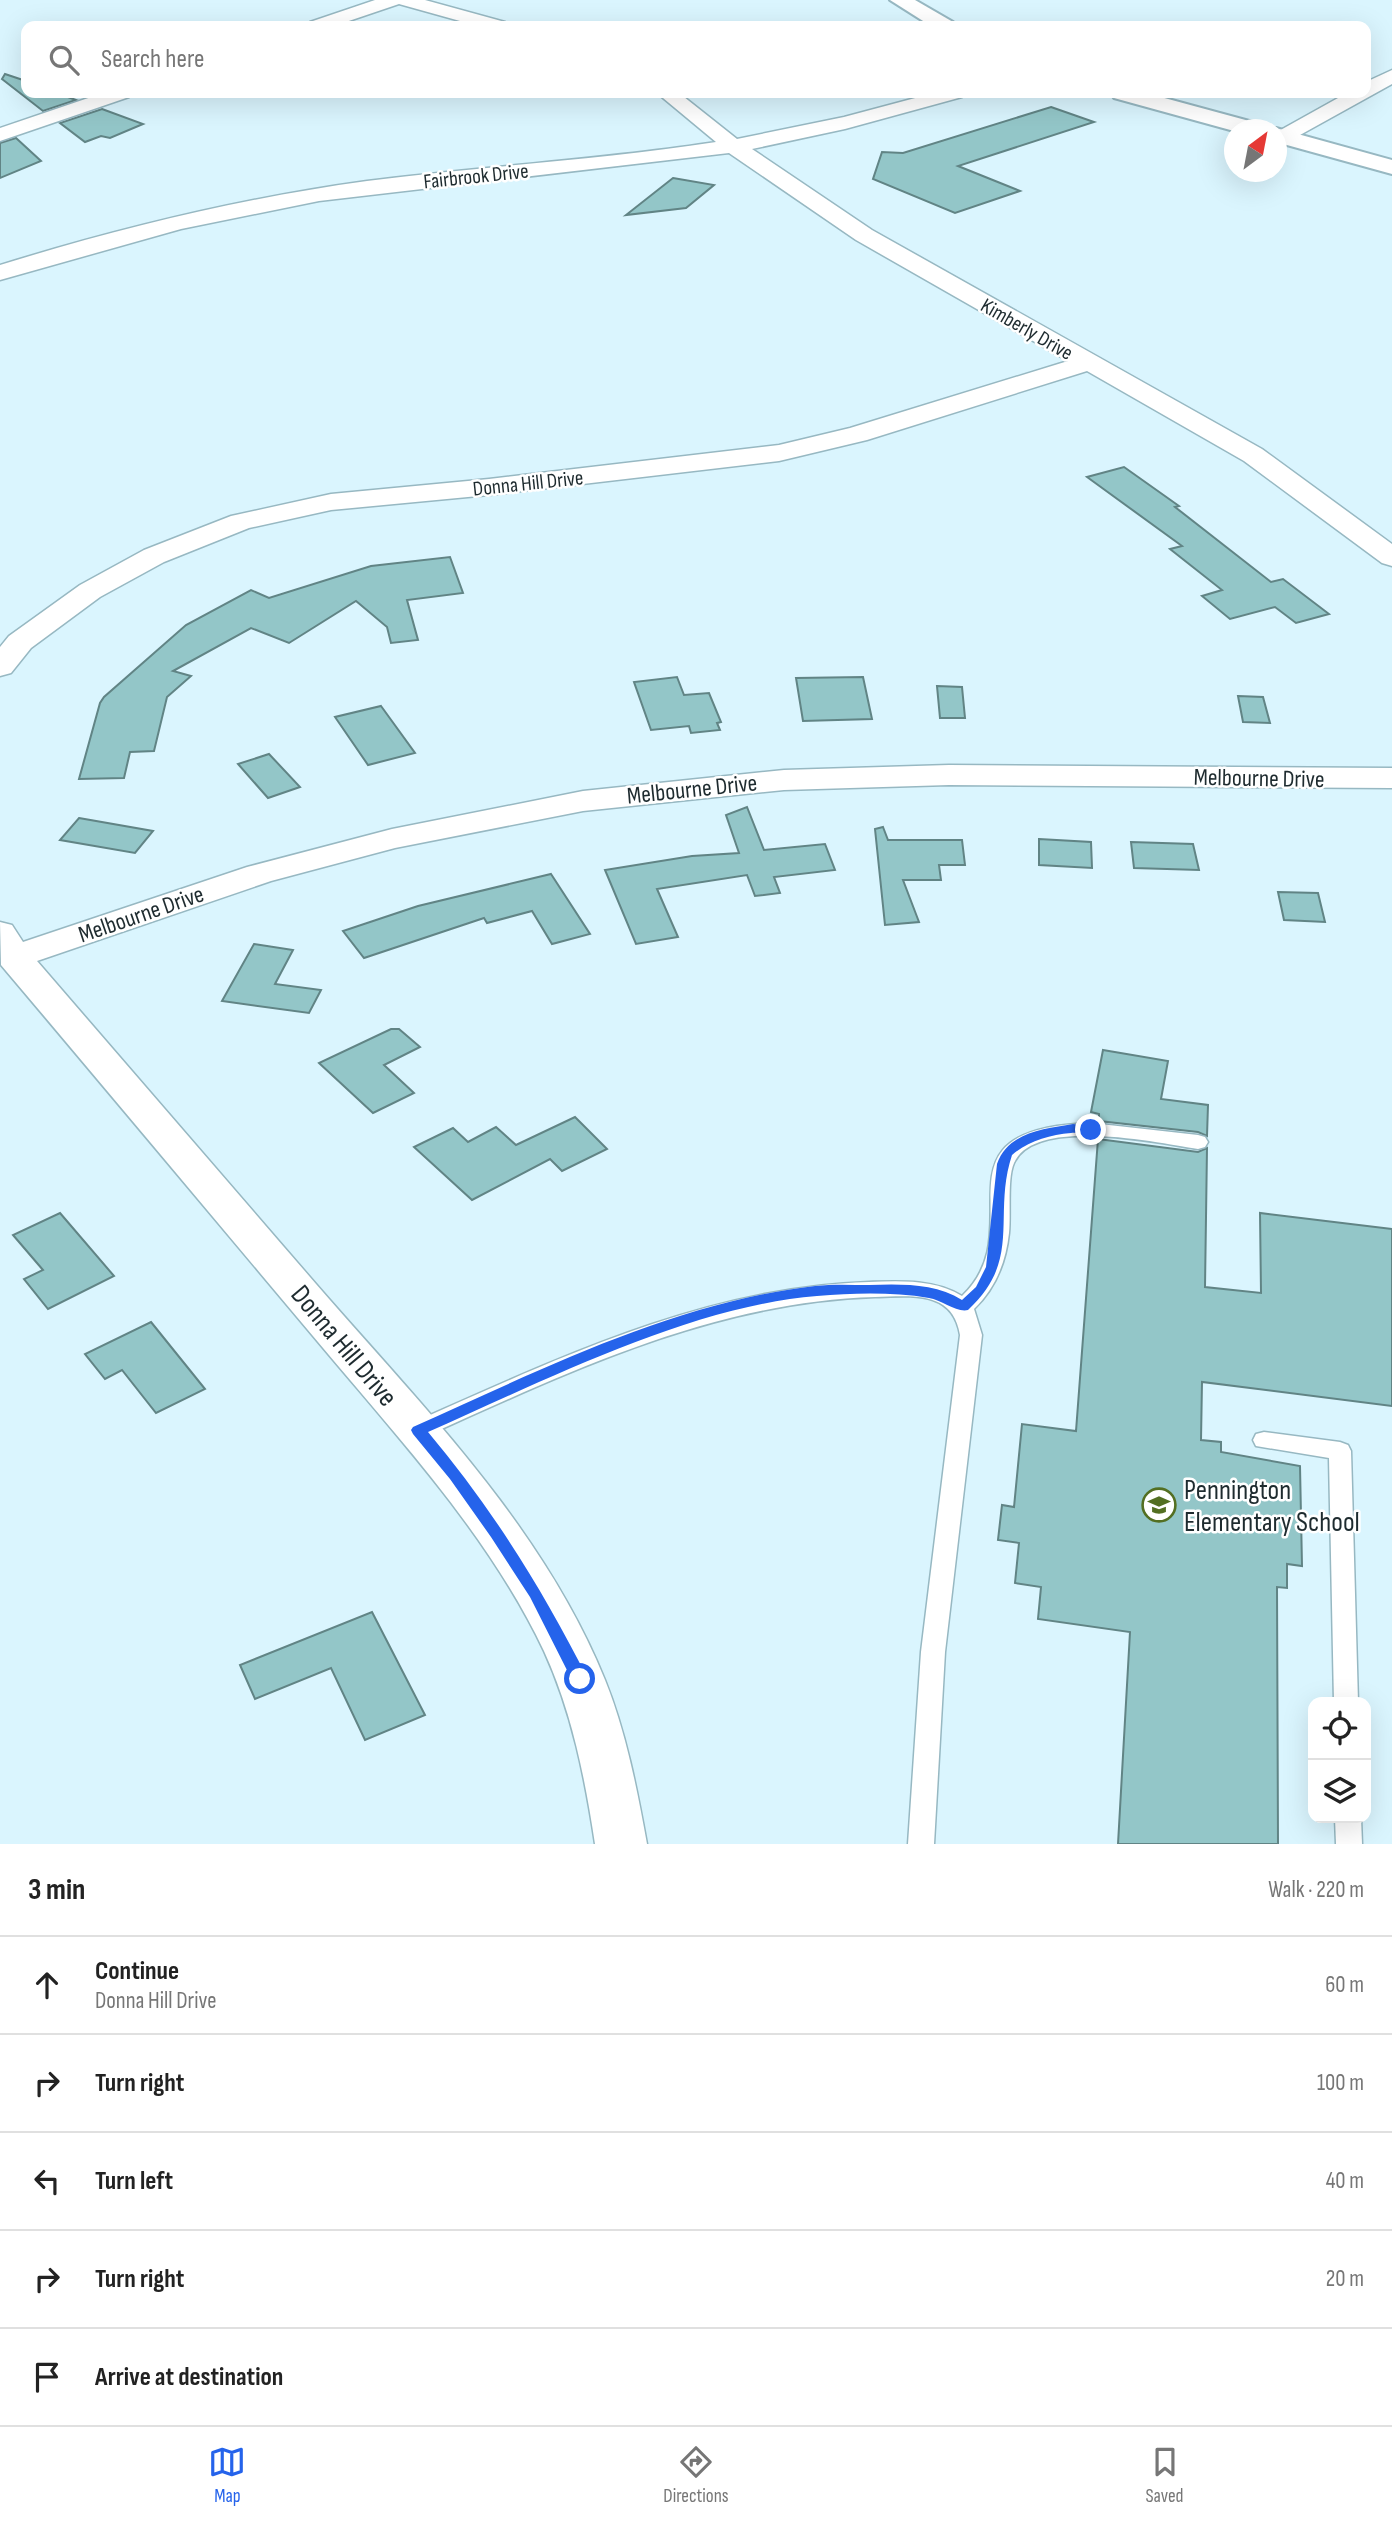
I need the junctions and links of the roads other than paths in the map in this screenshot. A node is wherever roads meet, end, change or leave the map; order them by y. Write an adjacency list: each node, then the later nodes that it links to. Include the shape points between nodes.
1 (393, 0): 4 (street)
2 (405, 0): 5 (street)
3 (900, 0): 6 (main road)
4 (332, 21)
5 (480, 21)
6 (937, 21)
7 (1392, 76): 8 (street)
8 (1371, 88)
9 (107, 98): 16 (street)
10 (673, 98): 18 (street, Kimberly Drive)
11 (937, 98): 18 (street, Fairbrook Drive, via 855,121)
12 (1140, 98): 14 (main road)
13 (1352, 98): 15 (street)
14 (1224, 121)
15 (1287, 131)
16 (0, 135)
17 (1287, 137): 19 (main road)
18 (733, 146): 20 (street, Fairbrook Drive, via 300,198 155,229); 21 (street, Kimberly Drive, via 864,235)
19 (1392, 167)
20 (0, 273)
21 (1087, 363): 22 (street, Kimberly Drive, via 1253,455); 23 (street, Donna Hill Drive, via 858,434 779,453 331,502 241,522 155,556 90,591 20,642)
22 (1392, 557)
23 (0, 667)
24 (1392, 778): 25 (street, Melbourne Drive, via 936,775 784,780 583,801 391,839)
25 (7, 945): 28 (street, Donna Hill Drive)
26 (1198, 1142): 27 (lane, via 1073,1128 1042,1133 1017,1144 1003,1164 993,1267 981,1290)
27 (963, 1307): 28 (lane, via 945,1296 905,1289 817,1291 763,1299 636,1337); 33 (lane, via 971,1335 933,1652)
28 (418, 1430): 32 (street, Donna Hill Drive, via 497,1533 580,1679 605,1762)
29 (1264, 1440): 30 (lane, via 1340,1451)
30 (1346, 1697)
31 (1348, 1823): 34 (lane)
32 (621, 1844)
33 (921, 1844)
34 (1349, 1844)

